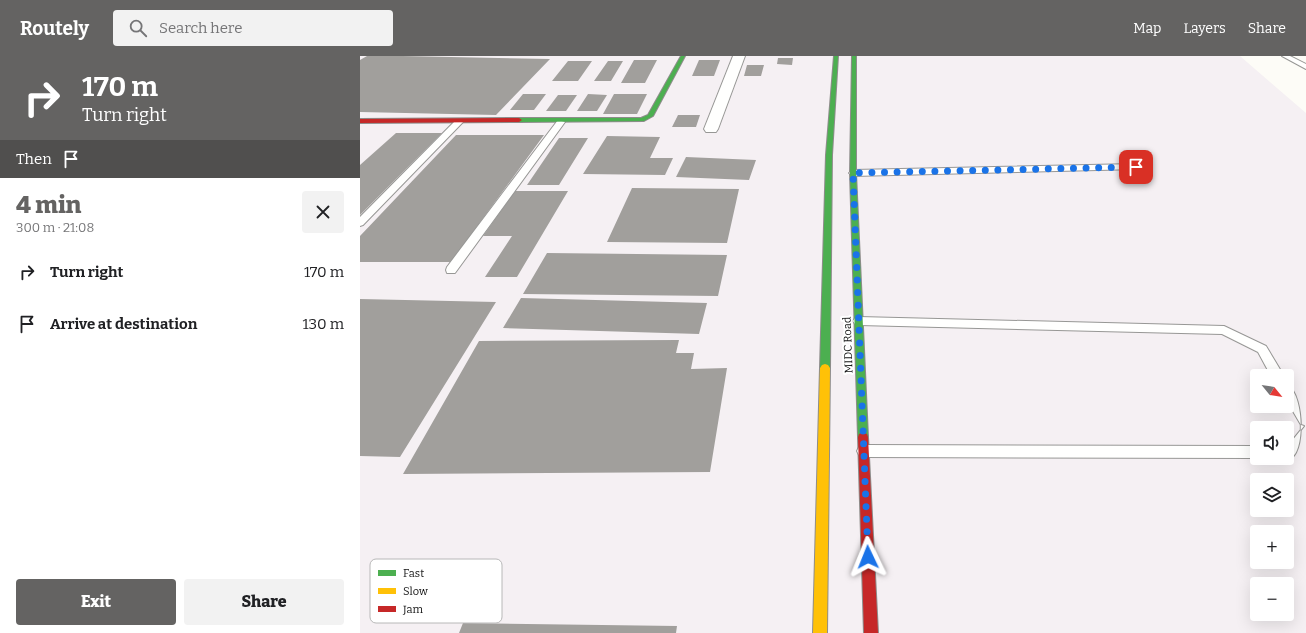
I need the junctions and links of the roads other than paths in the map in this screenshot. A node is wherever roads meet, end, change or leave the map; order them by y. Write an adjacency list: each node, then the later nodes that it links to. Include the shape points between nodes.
1 (683, 56): 9 (main road, via 647,119)
2 (739, 56): 10 (street)
3 (836, 56): 23 (main road, MIDC Road, via 829,155)
4 (854, 56): 12 (main road, MIDC Road)
5 (1285, 56): 6 (lane)
6 (1306, 67)
7 (360, 121): 8 (main road)
8 (460, 121): 9 (main road); 13 (lane)
9 (561, 122): 14 (lane)
10 (711, 129)
11 (1136, 167): 12 (lane)
12 (853, 173): 15 (main road, MIDC Road)
13 (360, 223)
14 (452, 270)
15 (859, 321): 16 (lane, via 1224,330 1262,349); 21 (main road, MIDC Road)
16 (1274, 369)
17 (1294, 401): 18 (lane)
18 (1306, 421)
19 (1306, 431): 20 (lane)
20 (1294, 448)
21 (864, 451): 22 (lane); 24 (main road, MIDC Road)
22 (1250, 452)
23 (820, 633)
24 (871, 633)

